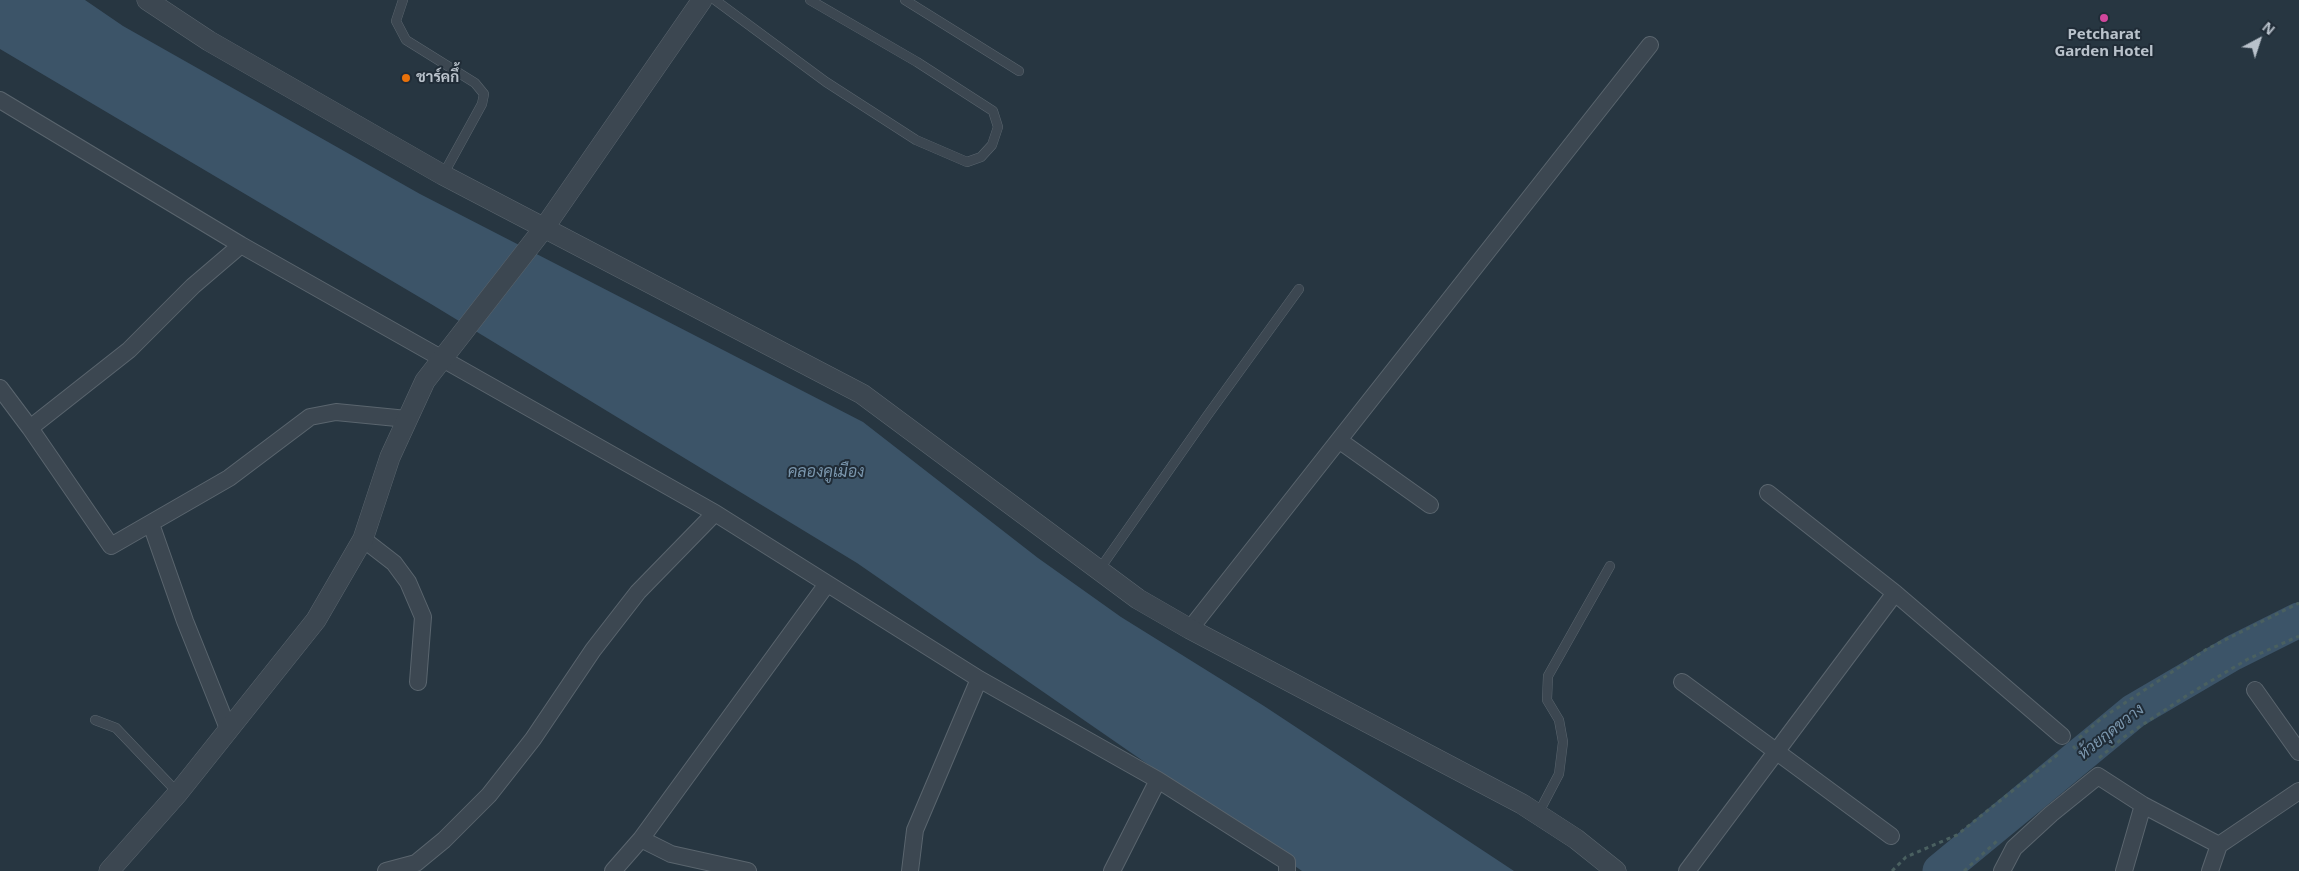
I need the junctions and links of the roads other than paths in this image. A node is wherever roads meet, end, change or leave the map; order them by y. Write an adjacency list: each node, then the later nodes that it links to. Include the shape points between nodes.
1 (147, 0): 10 (street, via 209,41)
2 (402, 0): 10 (lane, via 396,21 406,40 475,83 484,94 482,104)
3 (702, 0): 11 (street)
4 (715, 0): 5 (lane, via 826,82 916,140 966,162 982,157 992,145 998,127 993,111)
5 (810, 0)
6 (905, 0): 8 (lane)
7 (1650, 45): 18 (street)
8 (1019, 71)
9 (0, 100): 12 (street)
10 (442, 175): 11 (street)
11 (539, 234): 14 (street); 25 (street, via 862,394)
12 (241, 245): 14 (street); 17 (street, via 193,286 128,350)
13 (1299, 289): 25 (lane)
14 (441, 358): 16 (street); 21 (street)
15 (0, 388): 17 (street)
16 (406, 419): 22 (street, via 336,412 310,417 229,478); 23 (street)
17 (30, 428): 22 (street, via 111,546)
18 (1340, 440): 20 (street); 28 (street)
19 (1768, 493): 27 (street)
20 (1430, 504)
21 (715, 513): 26 (street); 47 (street, via 638,592 593,650 533,739 489,794 416,864)
22 (151, 524): 34 (street)
23 (363, 539): 30 (street, via 408,582 423,617); 34 (street, via 316,620)
24 (1610, 566): 42 (lane, via 1548,676 1547,700 1559,720 1563,742 1558,774)
25 (1099, 570): 28 (street, via 1138,599)
26 (827, 584): 29 (street); 44 (street)
27 (1895, 593): 35 (street); 36 (street)
28 (1190, 629): 42 (street)
29 (979, 679): 38 (street); 50 (street, via 915,830)
30 (418, 682)
31 (1682, 682): 36 (street)
32 (2255, 690): 37 (street)
33 (94, 720): 40 (lane, via 116,728)
34 (229, 731): 40 (street)
35 (2065, 744)
36 (1778, 751): 43 (street); 54 (street)
37 (2299, 752)
38 (1158, 780): 51 (street); 52 (street, via 1287,862)
39 (2299, 791): 45 (street)
40 (178, 793): 46 (street)
41 (2143, 805): 45 (street); 55 (street, via 2098,776 2014,848); 56 (street)
42 (1538, 814): 53 (street)
43 (1891, 836)
44 (641, 838): 48 (street); 49 (street, via 671,854)
45 (2219, 845): 57 (street)
46 (109, 871)
47 (386, 871)
48 (613, 871)
49 (748, 871)
50 (910, 871)
51 (1112, 871)
52 (1287, 871)
53 (1616, 871)
54 (1687, 871)
55 (2002, 871)
56 (2124, 871)
57 (2210, 871)

